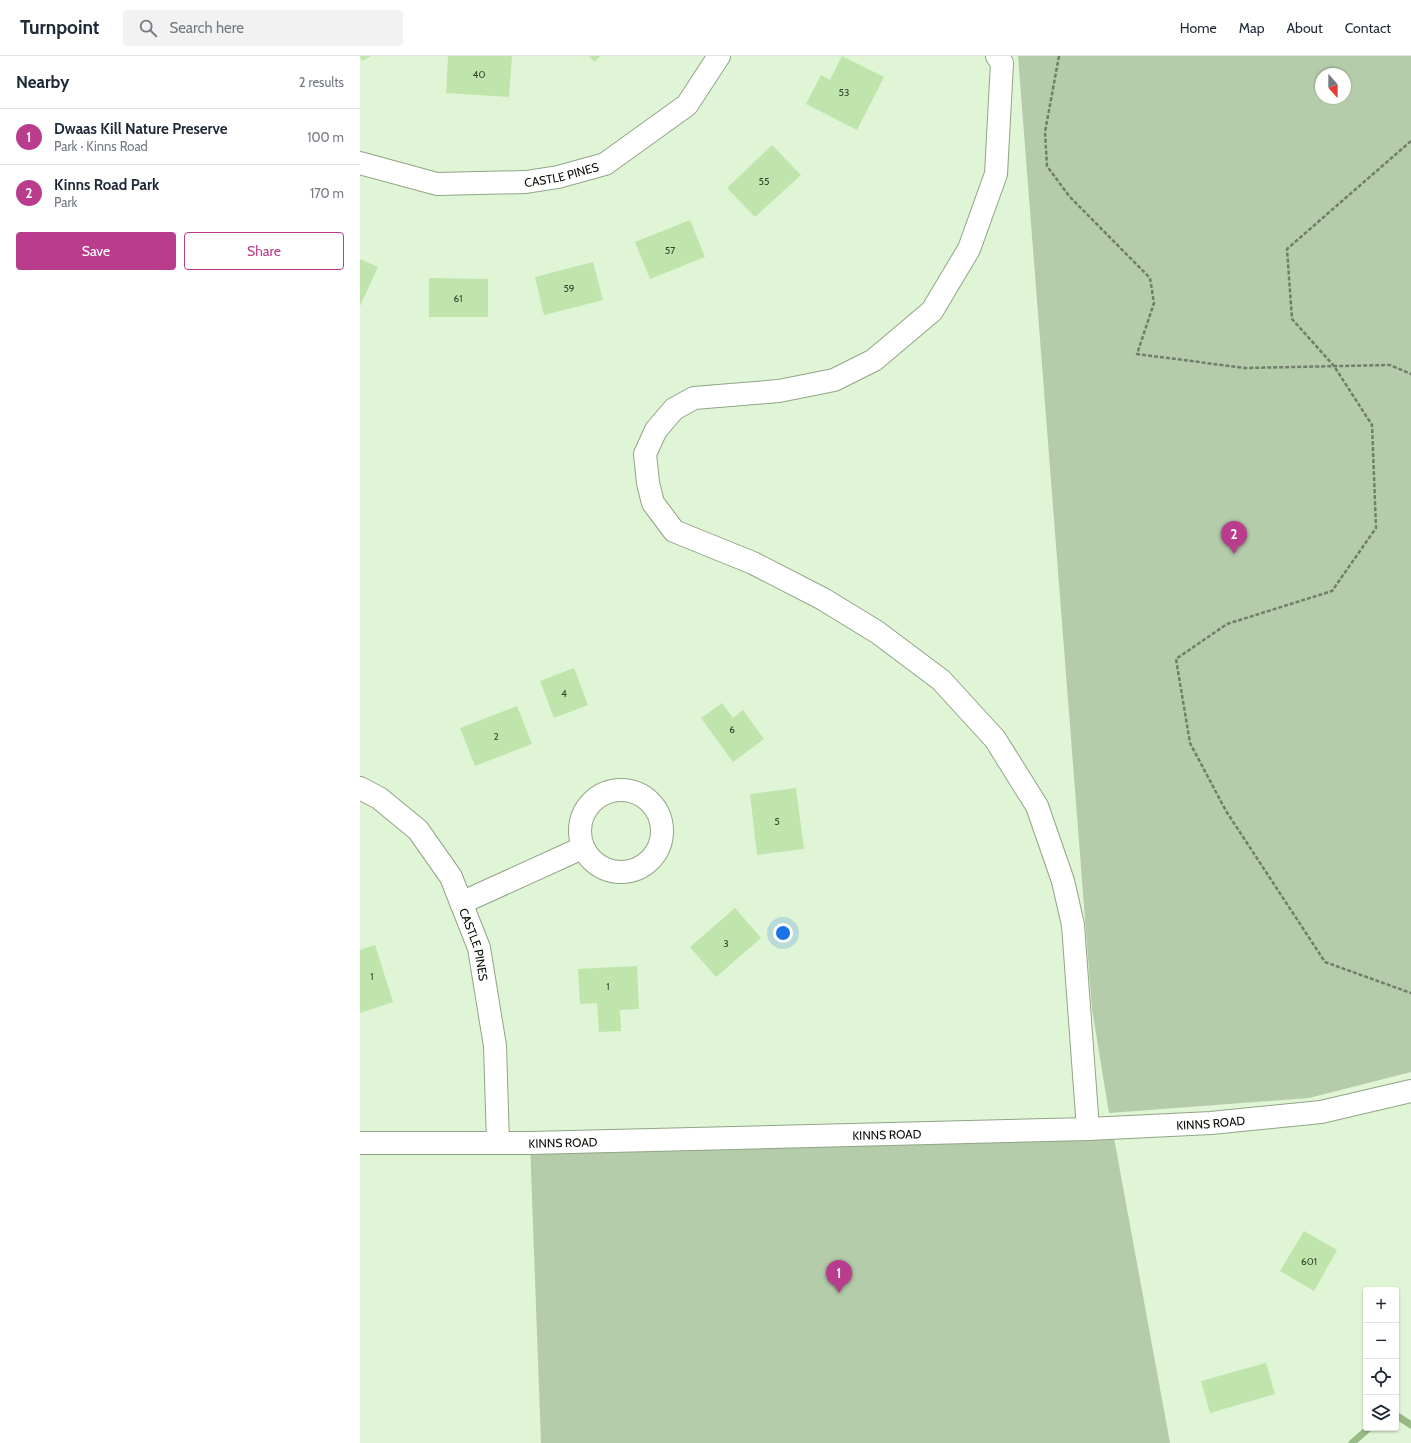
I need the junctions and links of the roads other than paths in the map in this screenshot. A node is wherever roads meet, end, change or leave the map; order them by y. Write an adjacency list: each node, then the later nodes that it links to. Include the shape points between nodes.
1 (719, 56): 3 (street, CASTLE PINES, via 687,104 605,164 558,177 526,182 437,184)
2 (997, 56): 8 (street, via 1002,63 996,174 970,249 932,311 874,360 834,380 779,391 694,398 674,409 656,430 645,454 653,503 674,531 753,563 823,598 877,632 941,680 995,739 1037,806 1063,881 1073,925)
3 (360, 163)
4 (360, 788): 6 (street, CASTLE PINES, via 379,798 418,830 451,877)
5 (582, 848): 6 (street)
6 (461, 903): 10 (street, CASTLE PINES, via 479,948 495,1046)
7 (1411, 1090): 8 (street, KINNS ROAD, via 1321,1112 1211,1123)
8 (1088, 1129): 10 (street, KINNS ROAD)
9 (360, 1143): 10 (street, KINNS ROAD)
10 (498, 1143)

